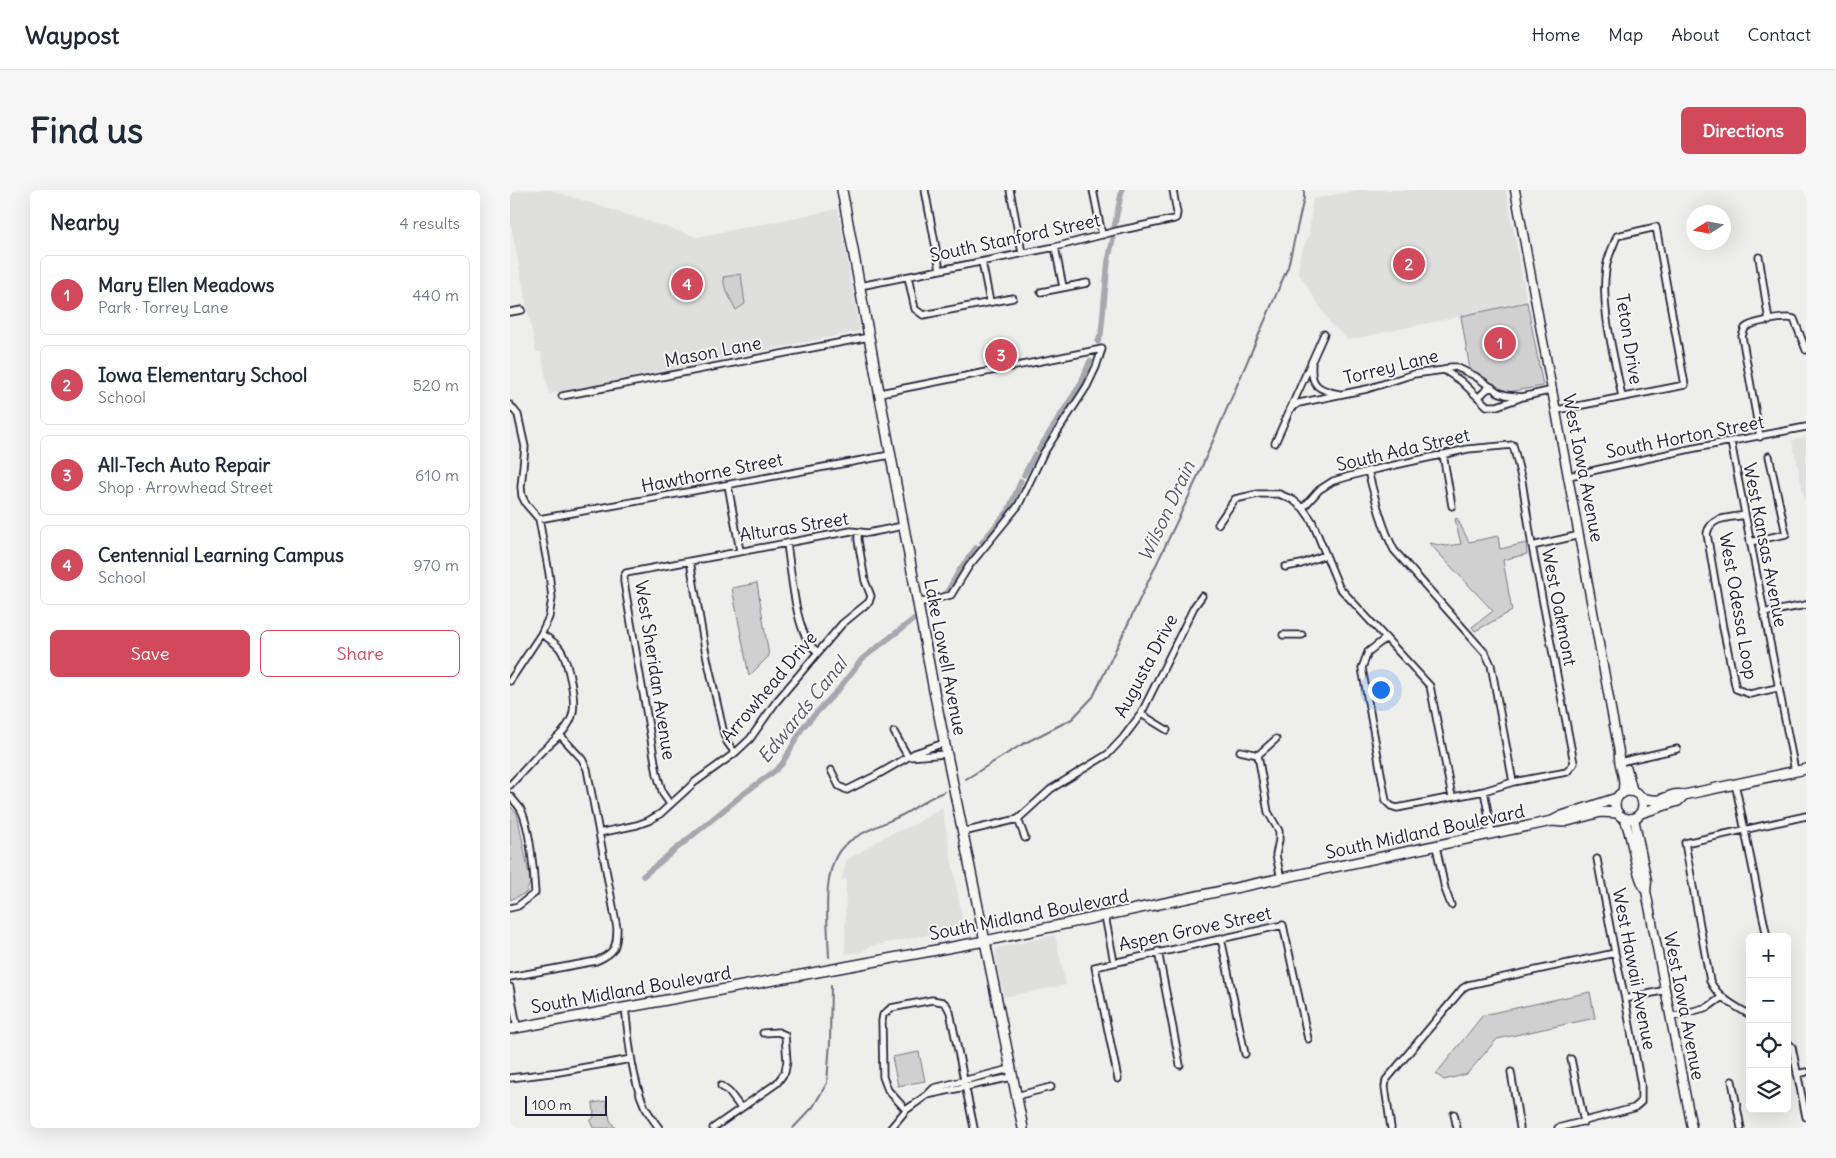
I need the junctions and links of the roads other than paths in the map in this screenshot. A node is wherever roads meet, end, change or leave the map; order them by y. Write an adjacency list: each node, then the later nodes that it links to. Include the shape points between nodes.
1 (842, 190): 15 (main road, Lake Lowell Avenue)
2 (925, 190): 12 (street)
3 (1010, 190): 9 (street)
4 (1093, 190): 7 (street)
5 (1173, 190): 7 (street, South Stanford Street, via 1176,218)
6 (1515, 190): 29 (street, West Iowa Avenue)
7 (1102, 235): 8 (street, South Stanford Street)
8 (1055, 246): 9 (street, South Stanford Street); 16 (street)
9 (1022, 253): 11 (street, South Stanford Street)
10 (1758, 257): 22 (street)
11 (982, 262): 12 (street, South Stanford Street); 19 (street)
12 (940, 270): 13 (street, South Stanford Street)
13 (908, 276): 15 (street, South Stanford Street); 19 (street, via 915,309 923,315)
14 (1087, 283): 16 (street)
15 (860, 286): 24 (main road, Lake Lowell Avenue)
16 (1063, 288): 17 (street)
17 (1041, 292)
18 (1013, 298): 19 (street)
19 (990, 302)
20 (522, 310): 21 (street)
21 (510, 312)
22 (1769, 321): 25 (street, via 1794,319); 40 (street, via 1751,325 1744,329 1742,336)
23 (1324, 334): 26 (street)
24 (869, 337): 30 (main road, Lake Lowell Avenue); 32 (street, Mason Lane)
25 (1806, 350)
26 (1312, 359): 31 (street, via 1313,382 1323,390); 37 (street)
27 (1444, 370): 28 (street, Torrey Lane, via 1456,367); 31 (street, Torrey Lane, via 1414,374); 33 (street)
28 (1492, 388): 33 (street); 34 (street, Torrey Lane, via 1506,395)
29 (1553, 390): 34 (street, Torrey Lane); 38 (street, West Iowa Avenue)
30 (880, 393): 45 (main road, Lake Lowell Avenue); 66 (street, via 1102,349 1087,386 1043,454 1012,515 969,566 951,595)
31 (1342, 395): 37 (street, Torrey Lane, via 1299,403)
32 (562, 396)
33 (1478, 396): 34 (street, via 1490,407)
34 (1522, 397)
35 (1622, 397): 35 (street, Teton Drive, via 1685,385 1656,227 1617,236 1606,270 1605,302); 38 (street)
36 (510, 405): 53 (street, via 518,414 524,447 522,496)
37 (1290, 409): 42 (street)
38 (1557, 410): 48 (street, West Iowa Avenue)
39 (1806, 427): 40 (street, South Horton Street)
40 (1760, 437): 41 (street, South Horton Street)
41 (1731, 442): 48 (street, South Horton Street); 52 (street, West Kansas Avenue)
42 (1275, 443)
43 (1501, 446): 44 (street, South Ada Street); 60 (street, West Oakmont, via 1513,444)
44 (1443, 454): 47 (street, South Ada Street); 50 (street)
45 (890, 455): 49 (street, Hawthorne Street); 55 (main road, Lake Lowell Avenue)
46 (1769, 456): 58 (street, via 1786,534)
47 (1368, 471): 51 (street, South Ada Street, via 1333,481 1319,490); 93 (street, via 1378,511 1394,550 1486,654 1491,665)
48 (1569, 476): 57 (street, West Iowa Avenue)
49 (728, 485): 53 (street, Hawthorne Street); 61 (street)
50 (1452, 506)
51 (1303, 508): 54 (street, via 1279,494 1258,494 1235,499); 62 (street, via 1312,520)
52 (1745, 515): 58 (street, West Kansas Avenue); 75 (street, West Odessa Loop, via 1714,521 1708,526 1723,628 1736,689 1750,694)
53 (539, 519): 69 (street, via 552,598)
54 (1218, 524)
55 (904, 526): 56 (street, Alturas Street); 66 (main road, Lake Lowell Avenue)
56 (858, 532): 59 (street, Alturas Street); 73 (street, Arrowhead Drive, via 865,581 871,596)
57 (1580, 535): 60 (street); 84 (street, West Iowa Avenue)
58 (1750, 542): 68 (street, West Kansas Avenue)
59 (787, 544): 61 (street, Alturas Street); 73 (street, via 803,628 810,645)
60 (1532, 546): 93 (street, West Oakmont, via 1574,763 1568,772)
61 (740, 551): 63 (street, Alturas Street)
62 (1325, 555): 64 (street); 72 (street, via 1339,587)
63 (690, 560): 85 (street, via 724,734); 102 (street, West Sheridan Avenue, via 624,576 659,786)
64 (1285, 567)
65 (1202, 596): 76 (street, Augusta Drive)
66 (918, 603): 81 (main road, Lake Lowell Avenue)
67 (1806, 605): 68 (street)
68 (1763, 613): 75 (street, West Kansas Avenue)
69 (541, 634): 74 (street); 79 (street, via 555,642 562,651 571,681 573,712)
70 (1282, 635): 71 (street)
71 (1302, 635)
72 (1386, 638): 101 (street, via 1430,686); 101 (street, via 1368,652 1362,668 1386,801 1396,808)
73 (818, 652): 85 (street, Arrowhead Drive, via 750,739)
74 (510, 681)
75 (1777, 688): 92 (street, West Kansas Avenue)
76 (1141, 714): 77 (street); 106 (street, Augusta Drive, via 1108,754 1051,789)
77 (1167, 730)
78 (894, 732): 88 (street)
79 (560, 735): 95 (street); 110 (street, via 587,768)
80 (1276, 740): 87 (street)
81 (944, 743): 86 (main road, Lake Lowell Avenue); 88 (street)
82 (1677, 749): 89 (street)
83 (1240, 751): 87 (street)
84 (1619, 752): 89 (street, West Iowa Avenue); 100 (street, West Iowa Avenue, via 1624,776)
85 (735, 753): 102 (street, Arrowhead Drive)
86 (946, 754): 88 (street); 109 (main road, Lake Lowell Avenue)
87 (1258, 755): 115 (street, via 1268,812 1279,831 1276,855)
88 (908, 757): 91 (street, via 846,790 839,786)
89 (1624, 762): 97 (street, West Iowa Avenue)
90 (1806, 769): 92 (main road)
91 (831, 770)
92 (1795, 771): 94 (main road)
93 (1513, 782): 96 (street)
94 (1735, 783): 98 (main road); 108 (street)
95 (510, 785)
96 (1484, 791): 101 (street); 111 (street)
97 (1637, 795): 98 (main road, via 1659,800 1675,794); 100 (main road, via 1629,791); 104 (main road, via 1643,807)
98 (1684, 795): 104 (main road, via 1678,801)
99 (510, 796): 118 (street, via 525,821 535,893)
100 (1619, 796): 103 (main road, via 1615,808); 107 (main road, South Midland Boulevard)
101 (1452, 797)
102 (670, 804): 110 (street, Arrowhead Drive, via 648,821)
103 (1621, 816): 104 (main road); 107 (main road, South Midland Boulevard, via 1601,812 1564,822); 116 (street, West Iowa Avenue, via 1629,830)
104 (1637, 816): 116 (street, West Iowa Avenue)
105 (1806, 816): 108 (street)
106 (1018, 819): 109 (street, Augusta Drive); 112 (street)
107 (1552, 821): 111 (main road, South Midland Boulevard)
108 (1745, 830): 120 (street); 129 (street, via 1685,843 1710,981)
109 (963, 832): 122 (main road, Lake Lowell Avenue)
110 (600, 833): 126 (street, via 617,928 613,951 596,961)
111 (1492, 834): 113 (main road, South Midland Boulevard)
112 (1025, 838)
113 (1436, 846): 115 (main road, South Midland Boulevard); 117 (street)
114 (1597, 859): 124 (street, West Hawaii Avenue)
115 (1281, 878): 119 (main road, South Midland Boulevard)
116 (1646, 891): 128 (street, West Iowa Avenue)
117 (1451, 905)
118 (510, 908)
119 (1105, 916): 122 (main road, South Midland Boulevard); 125 (street, Aspen Grove Street)
120 (1766, 933)
121 (1221, 938): 123 (street, Aspen Grove Street); 136 (street, Aspen Grove Street, via 1283,925); 138 (street)
122 (985, 941): 131 (main road, South Midland Boulevard); 144 (main road, Lake Lowell Avenue)
123 (1158, 951): 125 (street, Aspen Grove Street); 141 (street)
124 (1615, 954): 130 (street, West Hawaii Avenue); 165 (street, via 1463,988 1386,1080)
125 (1114, 962): 147 (street, Aspen Grove Street, via 1095,967)
126 (510, 978)
127 (510, 987): 134 (street)
128 (1666, 990): 130 (street); 133 (street, West Iowa Avenue)
129 (1722, 997): 132 (street); 133 (street, via 1708,1007)
130 (1625, 999): 159 (street, West Hawaii Avenue, via 1641,1102 1634,1108)
131 (625, 1007): 134 (main road, South Midland Boulevard); 139 (street)
132 (1746, 1012)
133 (1671, 1017): 169 (street, West Iowa Avenue)
134 (514, 1028)
135 (763, 1033): 155 (street, via 778,1032 785,1036 785,1072 777,1083)
136 (1308, 1039)
137 (1791, 1046): 145 (street)
138 (1245, 1054)
139 (631, 1059): 146 (street); 160 (street, via 645,1107)
140 (1571, 1059): 159 (street)
141 (1180, 1065)
142 (1511, 1072): 167 (street)
143 (1806, 1072): 145 (street)
144 (1011, 1073): 148 (street); 151 (street); 154 (main road, Lake Lowell Avenue)
145 (1797, 1074): 158 (street)
146 (510, 1078)
147 (1118, 1079)
148 (964, 1080): 151 (street); 153 (street, via 934,1088); 156 (street, via 947,1006 943,1002 932,1000 891,1008 883,1015 882,1021 883,1077 888,1090)
149 (1732, 1080): 170 (street)
150 (722, 1086): 155 (street)
151 (965, 1086): 153 (street); 163 (street)
152 (1051, 1087): 154 (street)
153 (927, 1095): 156 (street)
154 (1016, 1096): 164 (main road, Lake Lowell Avenue)
155 (741, 1108): 161 (street)
156 (906, 1110): 162 (street)
157 (1454, 1114): 166 (street)
158 (1806, 1117)
159 (1584, 1122): 168 (street)
160 (659, 1128)
161 (713, 1128)
162 (891, 1128)
163 (974, 1128)
164 (1023, 1128)
165 (1391, 1128)
166 (1457, 1128)
167 (1520, 1128)
168 (1558, 1128)
169 (1692, 1128)
170 (1741, 1128)

